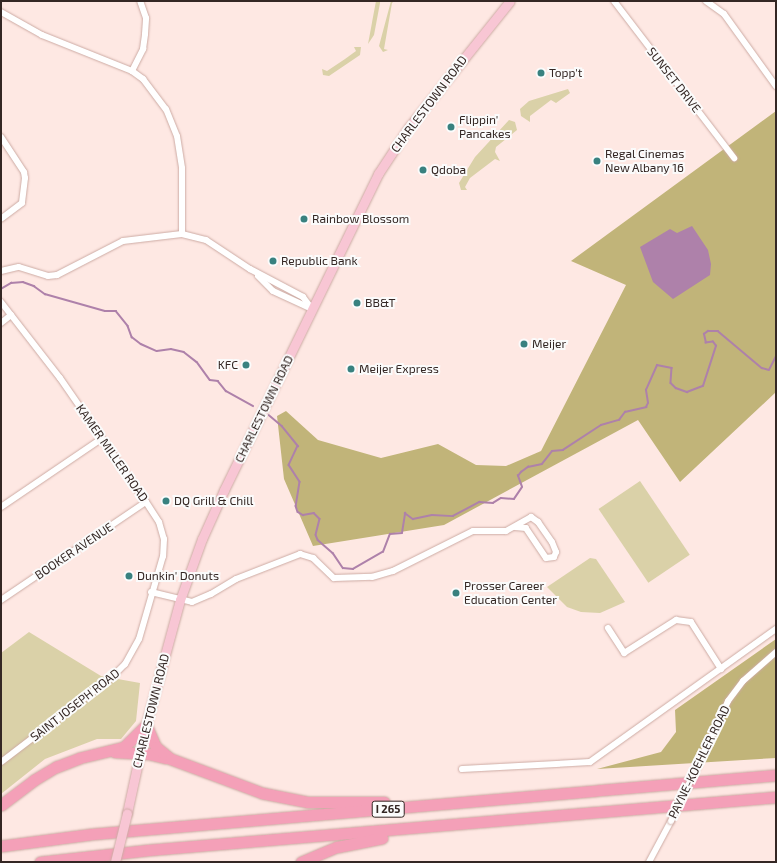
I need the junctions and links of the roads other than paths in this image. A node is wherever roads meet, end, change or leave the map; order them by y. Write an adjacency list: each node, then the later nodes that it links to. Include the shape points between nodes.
1 (140, 1): 6 (street, via 146,18 145,34 143,49)
2 (510, 1): 14 (main road, CHARLESTOWN ROAD, via 397,144 378,174)
3 (614, 1): 9 (street, SUNSET DRIVE)
4 (706, 1): 7 (street, via 724,14)
5 (2, 13): 6 (street, via 67,46)
6 (132, 71): 11 (street, via 151,87 176,130 182,168)
7 (776, 86)
8 (1, 137): 10 (street, via 24,172 25,178 22,203)
9 (734, 158)
10 (1, 219)
11 (182, 234): 12 (street, via 123,241 57,275 48,276 19,267); 14 (street, via 206,240 252,271 273,291)
12 (1, 271)
13 (1, 302): 15 (street, KAMER MILLER ROAD)
14 (312, 309): 23 (main road, CHARLESTOWN ROAD, via 209,522)
15 (11, 315): 16 (street); 17 (street, KAMER MILLER ROAD, via 60,378)
16 (1, 323)
17 (101, 439): 18 (street, KAMER MILLER ROAD); 19 (street)
18 (146, 502): 21 (street, KAMER MILLER ROAD, via 159,522 164,539 163,556); 22 (street, BOOKER AVENUE)
19 (1, 507)
20 (515, 527): 20 (street, via 526,528 546,558 554,557 555,549 536,519 528,518); 23 (street, via 506,532 473,532 393,571 372,577 334,578 313,558 296,555 236,579 205,597 192,602)
21 (151, 592): 23 (street); 32 (street, SAINT JOSEPH ROAD, via 135,648 119,672)
22 (1, 600)
23 (180, 600): 28 (main road, CHARLESTOWN ROAD)
24 (608, 628): 27 (street, via 624,653 676,620 691,622)
25 (776, 629): 27 (street)
26 (776, 652): 43 (street, PAYNE-KOEHLER ROAD, bridge, via 743,682 728,701)
27 (721, 669): 33 (street, via 590,762)
28 (146, 725): 29 (highway, via 124,748); 30 (main road, CHARLESTOWN ROAD); 31 (highway, via 156,748)
29 (110, 752): 30 (highway); 37 (highway, via 56,766)
30 (140, 754): 31 (highway); 41 (main road, CHARLESTOWN ROAD, bridge)
31 (171, 759): 35 (highway, via 262,793 308,802 360,803)
32 (1, 762)
33 (462, 769)
34 (776, 775): 35 (highway, I 265)
35 (550, 795): 39 (highway, I 265, via 92,834)
36 (776, 797): 38 (highway, I 265)
37 (1, 805)
38 (498, 821): 40 (highway, I 265, via 148,850); 42 (highway, via 353,843)
39 (1, 846)
40 (40, 862)
41 (115, 862)
42 (301, 862)
43 (649, 862)

